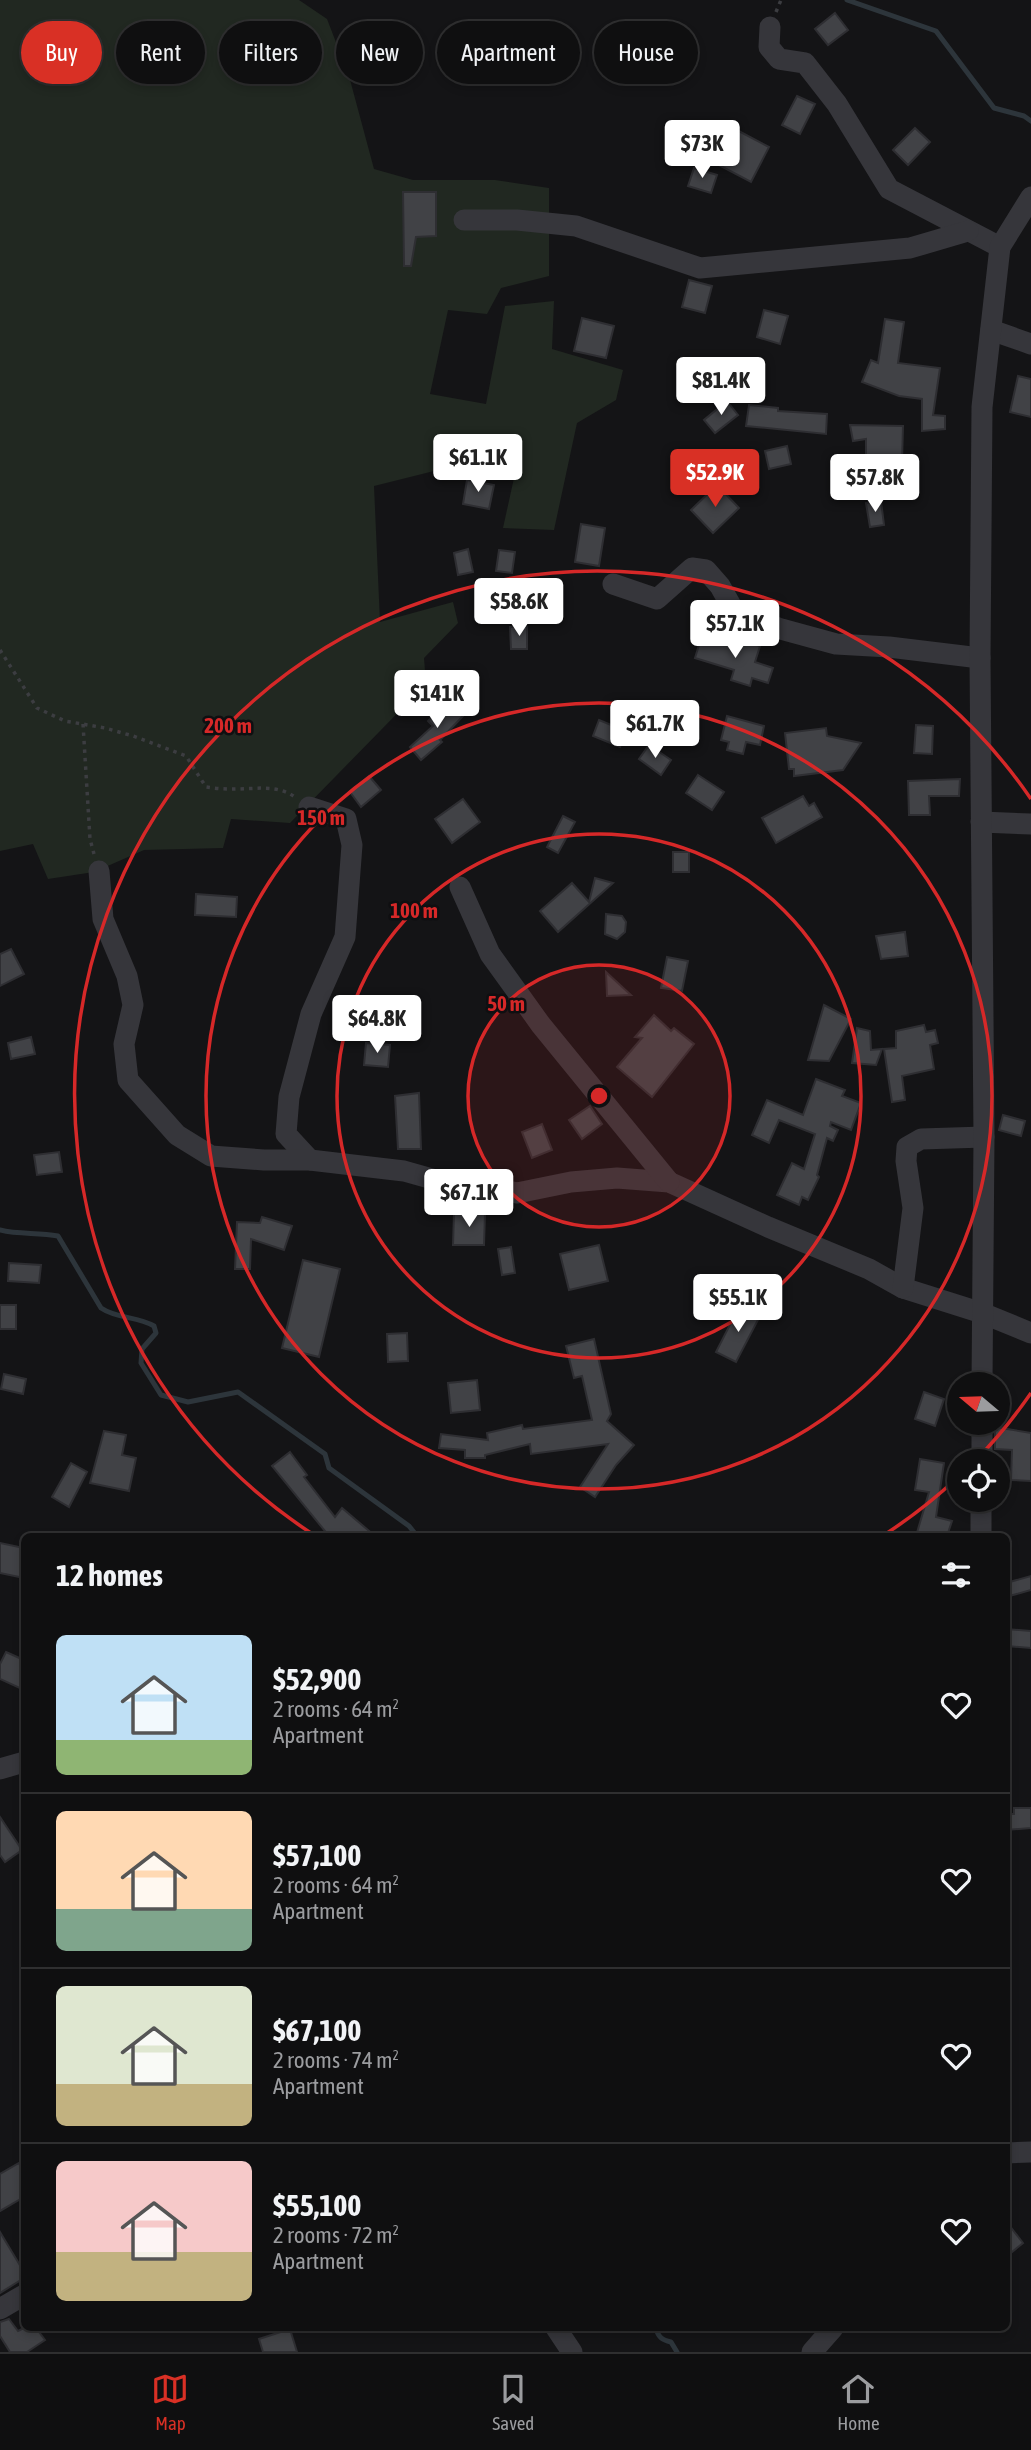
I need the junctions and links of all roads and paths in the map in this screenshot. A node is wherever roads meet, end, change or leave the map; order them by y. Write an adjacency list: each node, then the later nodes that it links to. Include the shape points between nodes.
1 (769, 26): 4 (street, via 769,47 779,59 805,63 837,104 889,190)
2 (1031, 197): 5 (street)
3 (464, 220): 4 (street, via 576,226 700,268 910,248)
4 (968, 231): 5 (street)
5 (1000, 247): 6 (street)
6 (991, 330): 7 (street); 10 (street, via 982,407)
7 (1031, 344)
8 (613, 584): 10 (street, via 657,599 692,568 706,570 734,611 781,629 836,644)
9 (0, 650): 11 (path, via 37,708)
10 (979, 658): 13 (street)
11 (83, 724): 12 (path, via 186,756 206,786 286,790); 15 (path, via 90,839)
12 (309, 807): 18 (street, via 346,819 352,845 345,937 311,1014 289,1097 286,1134)
13 (981, 822): 14 (street); 17 (street)
14 (1031, 824)
15 (99, 871): 18 (street, via 103,919 127,976 133,1005 124,1044 128,1080 177,1135 211,1156)
16 (460, 887): 19 (street, via 490,954 541,1025)
17 (984, 1137): 20 (street, via 921,1139 907,1147 913,1208); 21 (street)
18 (310, 1160): 19 (street, via 404,1171 517,1193 617,1178)
19 (669, 1182): 20 (street)
20 (903, 1288): 21 (street)
21 (982, 1313): 22 (street); 23 (street)
22 (1031, 1333)
23 (982, 1372)
24 (981, 1512): 25 (street)
25 (981, 1533)
26 (21, 1763): 27 (street)
27 (0, 1769)
28 (1031, 2152): 29 (street)
29 (1010, 2153)
30 (21, 2297): 31 (street)
31 (0, 2309)
32 (558, 2331): 34 (street)
33 (830, 2331): 35 (street)
34 (572, 2352)
35 (812, 2352)

